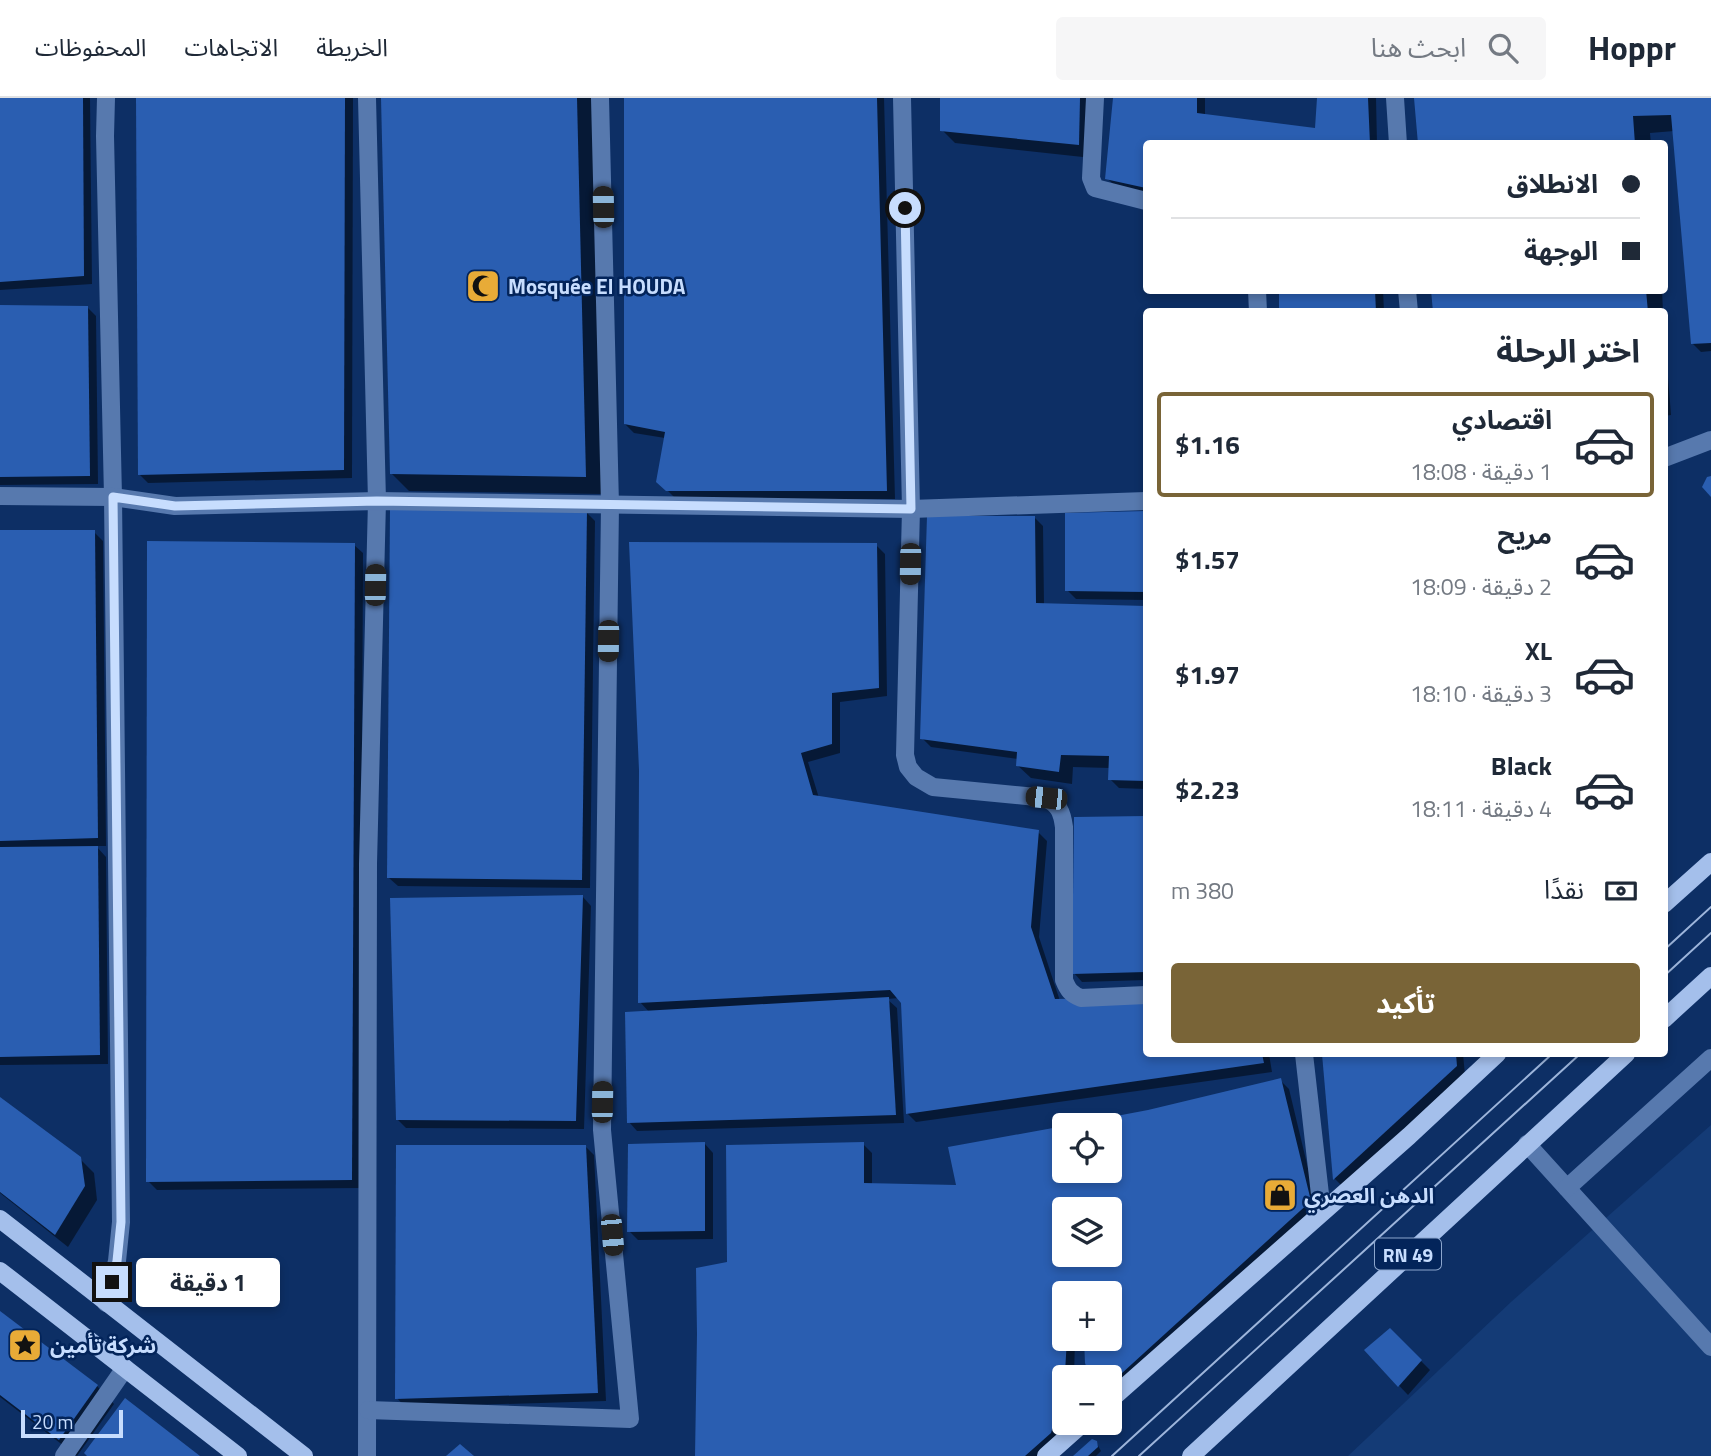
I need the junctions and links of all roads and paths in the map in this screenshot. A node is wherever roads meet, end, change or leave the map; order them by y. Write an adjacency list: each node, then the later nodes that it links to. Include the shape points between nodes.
1 (106, 98): 12 (street)
2 (367, 98): 13 (street)
3 (600, 98): 15 (street)
4 (902, 98): 16 (street)
5 (1095, 98): 8 (street, via 1091,178 1095,188)
6 (1395, 98): 7 (street)
7 (1398, 140)
8 (1143, 200)
9 (1711, 440): 10 (street)
10 (1668, 456)
11 (0, 496): 12 (street)
12 (113, 497): 13 (street, via 175,506); 31 (street, via 121,1222)
13 (377, 501): 15 (street); 35 (street, via 368,864)
14 (1143, 501): 16 (street)
15 (610, 505): 16 (street); 35 (street, via 602,1130 630,1419)
16 (911, 509): 20 (street, via 908,767 933,787 1046,798 1058,804 1064,827 1064,980 1068,989 1081,998)
17 (1711, 862): 18 (main road)
18 (1668, 900)
19 (1711, 976): 21 (main road)
20 (1143, 995)
21 (1668, 1015)
22 (1304, 1057): 28 (street)
23 (1623, 1057): 26 (main road, RN 49)
24 (1711, 1058): 27 (street)
25 (1483, 1060): 28 (main road, via 1409,1136)
26 (1527, 1144): 27 (street); 42 (main road, RN 49)
27 (1567, 1188): 32 (street)
28 (1322, 1212): 34 (main road)
29 (0, 1219): 31 (main road)
30 (0, 1271): 33 (main road)
31 (106, 1303): 39 (main road)
32 (1711, 1347)
33 (125, 1368): 37 (street); 38 (main road)
34 (1122, 1389)
35 (368, 1410): 40 (street)
36 (1070, 1435): 41 (main road)
37 (64, 1456)
38 (237, 1456)
39 (304, 1456)
40 (367, 1456)
41 (1046, 1456)
42 (1191, 1456)

